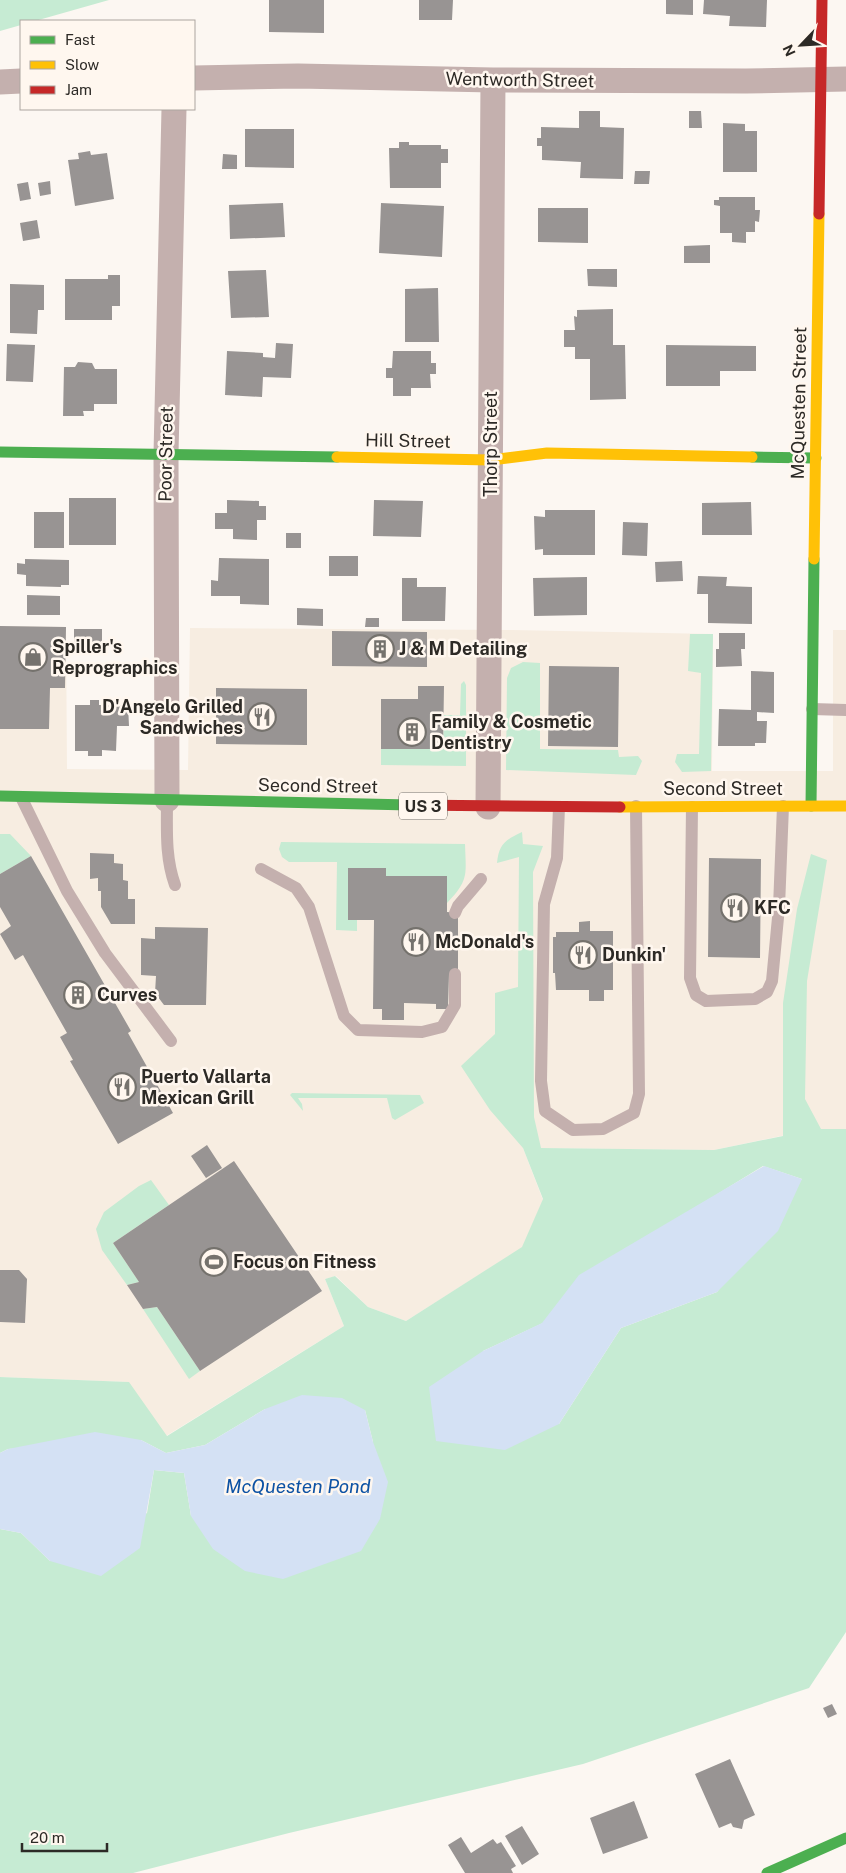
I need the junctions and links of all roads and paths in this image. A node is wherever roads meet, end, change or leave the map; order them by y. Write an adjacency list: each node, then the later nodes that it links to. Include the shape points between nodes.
1 (822, 0): 3 (street, McQuesten Street)
2 (195, 78): 5 (street, Wentworth Street, via 298,76)
3 (821, 78): 4 (street, Wentworth Street); 5 (street, Wentworth Street, via 746,81); 11 (street, McQuesten Street)
4 (846, 79)
5 (493, 80): 12 (street, Thorp Street)
6 (20, 81): 7 (street)
7 (0, 82)
8 (174, 110): 10 (street, Poor Street)
9 (0, 452): 10 (street, Hill Street)
10 (166, 454): 12 (street, Hill Street); 17 (street, Poor Street)
11 (816, 458): 12 (street, Hill Street, via 547,453); 13 (street, McQuesten Street)
12 (490, 460): 22 (street, Thorp Street)
13 (812, 708): 14 (lane); 20 (street, McQuesten Street)
14 (846, 710)
15 (0, 796): 16 (street, Second Street / US 3)
16 (21, 796): 17 (street, Second Street / US 3); 30 (lane, via 67,891 105,953)
17 (167, 800): 22 (street, Second Street / US 3); 27 (lane, via 166,843 170,871)
18 (636, 806): 23 (street, Second Street / US 3); 23 (lane, via 639,1094 634,1113 603,1129 573,1130 545,1111 541,1081 544,904 557,858); 24 (street, Second Street / US 3)
19 (783, 806): 20 (street, Second Street / US 3); 24 (street, Second Street / US 3); 24 (lane, via 772,981 767,992 755,999 706,1001 696,995 690,978)
20 (811, 806): 21 (street, Second Street / US 3)
21 (846, 806)
22 (488, 807): 23 (street, Second Street / US 3)
23 (559, 807)
24 (692, 807)
25 (262, 869): 29 (lane, via 296,888 309,907 344,1016 358,1030 422,1032 442,1027 455,1005)
26 (481, 879): 28 (lane)
27 (176, 885)
28 (455, 913)
29 (455, 974)
30 (171, 1041)
31 (846, 1838): 32 (street)
32 (767, 1873)

